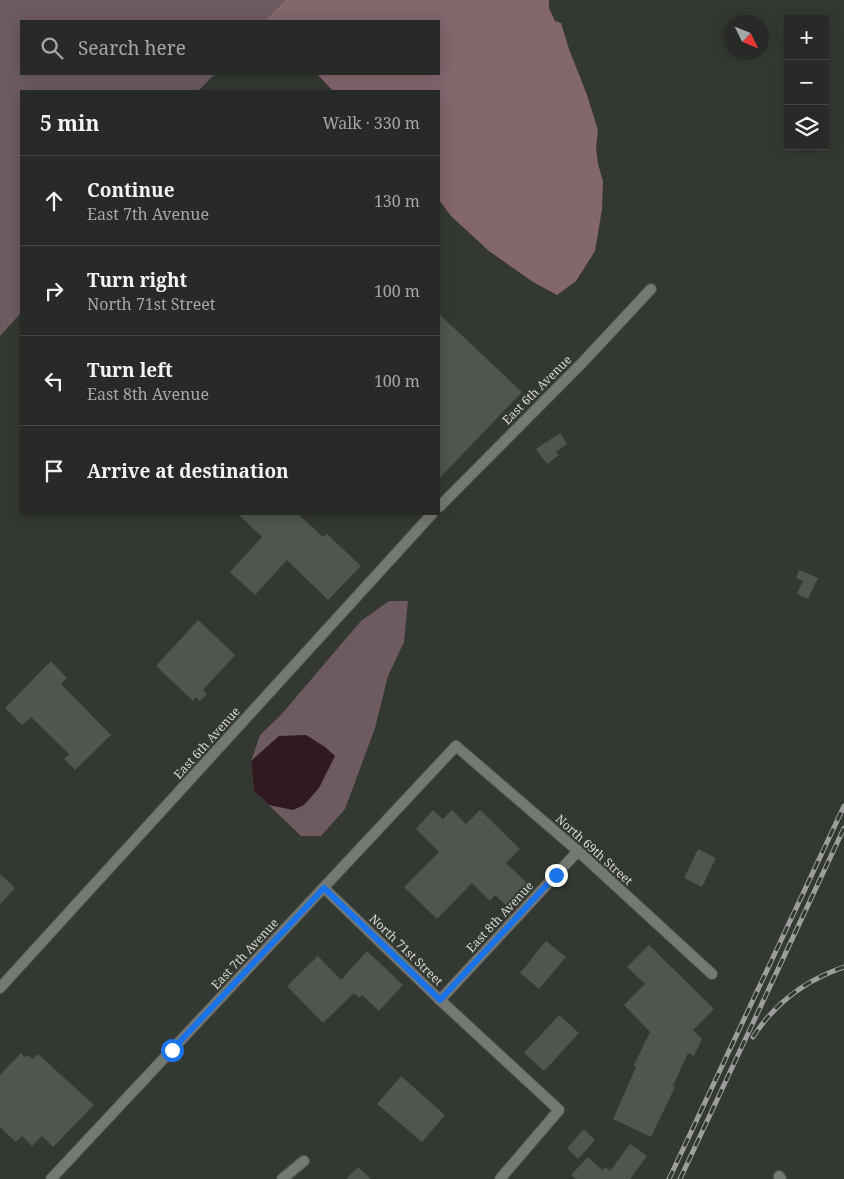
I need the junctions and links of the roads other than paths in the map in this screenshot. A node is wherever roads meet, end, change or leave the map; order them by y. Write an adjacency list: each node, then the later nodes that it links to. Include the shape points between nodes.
1 (651, 289): 2 (street, East 6th Avenue)
2 (440, 506)
3 (431, 515): 8 (street, East 6th Avenue)
4 (456, 746): 5 (street, North 69th Street); 6 (street, East 7th Avenue)
5 (578, 851): 7 (street, North 69th Street); 9 (street, East 8th Avenue)
6 (324, 888): 9 (street, North 71st Street); 11 (street, East 7th Avenue)
7 (712, 974)
8 (0, 988)
9 (440, 1000): 13 (street, North 71st Street, via 559,1110)
10 (304, 1161): 12 (street)
11 (51, 1179)
12 (282, 1179)
13 (500, 1179)

